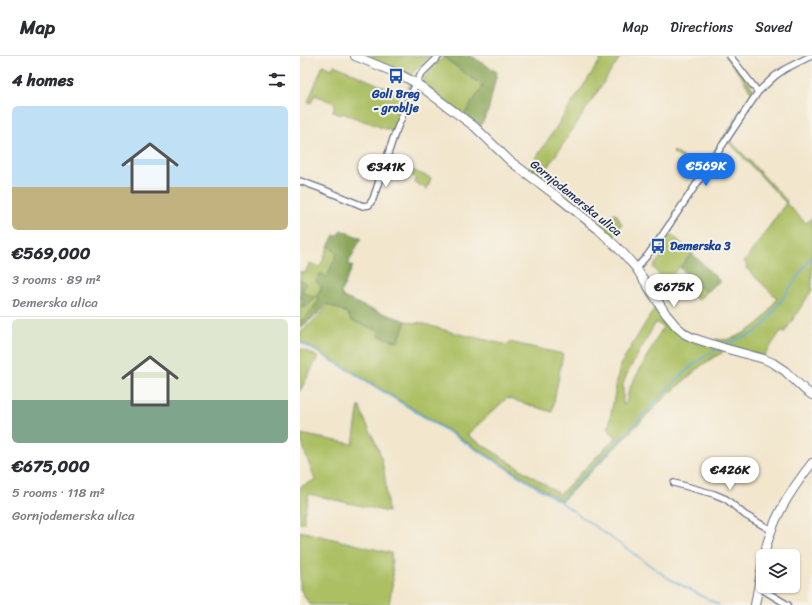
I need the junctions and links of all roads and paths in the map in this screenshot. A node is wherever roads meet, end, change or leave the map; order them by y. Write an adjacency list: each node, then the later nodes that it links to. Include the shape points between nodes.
1 (355, 56): 5 (street, Gornjodemerska ulica)
2 (439, 56): 5 (street, via 421,74)
3 (730, 56): 6 (street)
4 (811, 56): 6 (street, via 785,69)
5 (416, 83): 7 (street, via 369,205 363,206); 8 (street, Gornjodemerska ulica, via 475,127 510,161 598,229)
6 (758, 92): 8 (street, via 663,234)
7 (300, 181)
8 (636, 268): 9 (street, Gornjodemerska ulica, via 666,314 685,334 773,363)
9 (812, 395)
10 (812, 463): 12 (street, via 778,513)
11 (674, 483): 12 (street, via 726,499 745,515)
12 (771, 530): 13 (street)
13 (766, 549)
14 (757, 593): 16 (street)
15 (768, 593): 17 (street)
16 (754, 605)
17 (788, 605)

